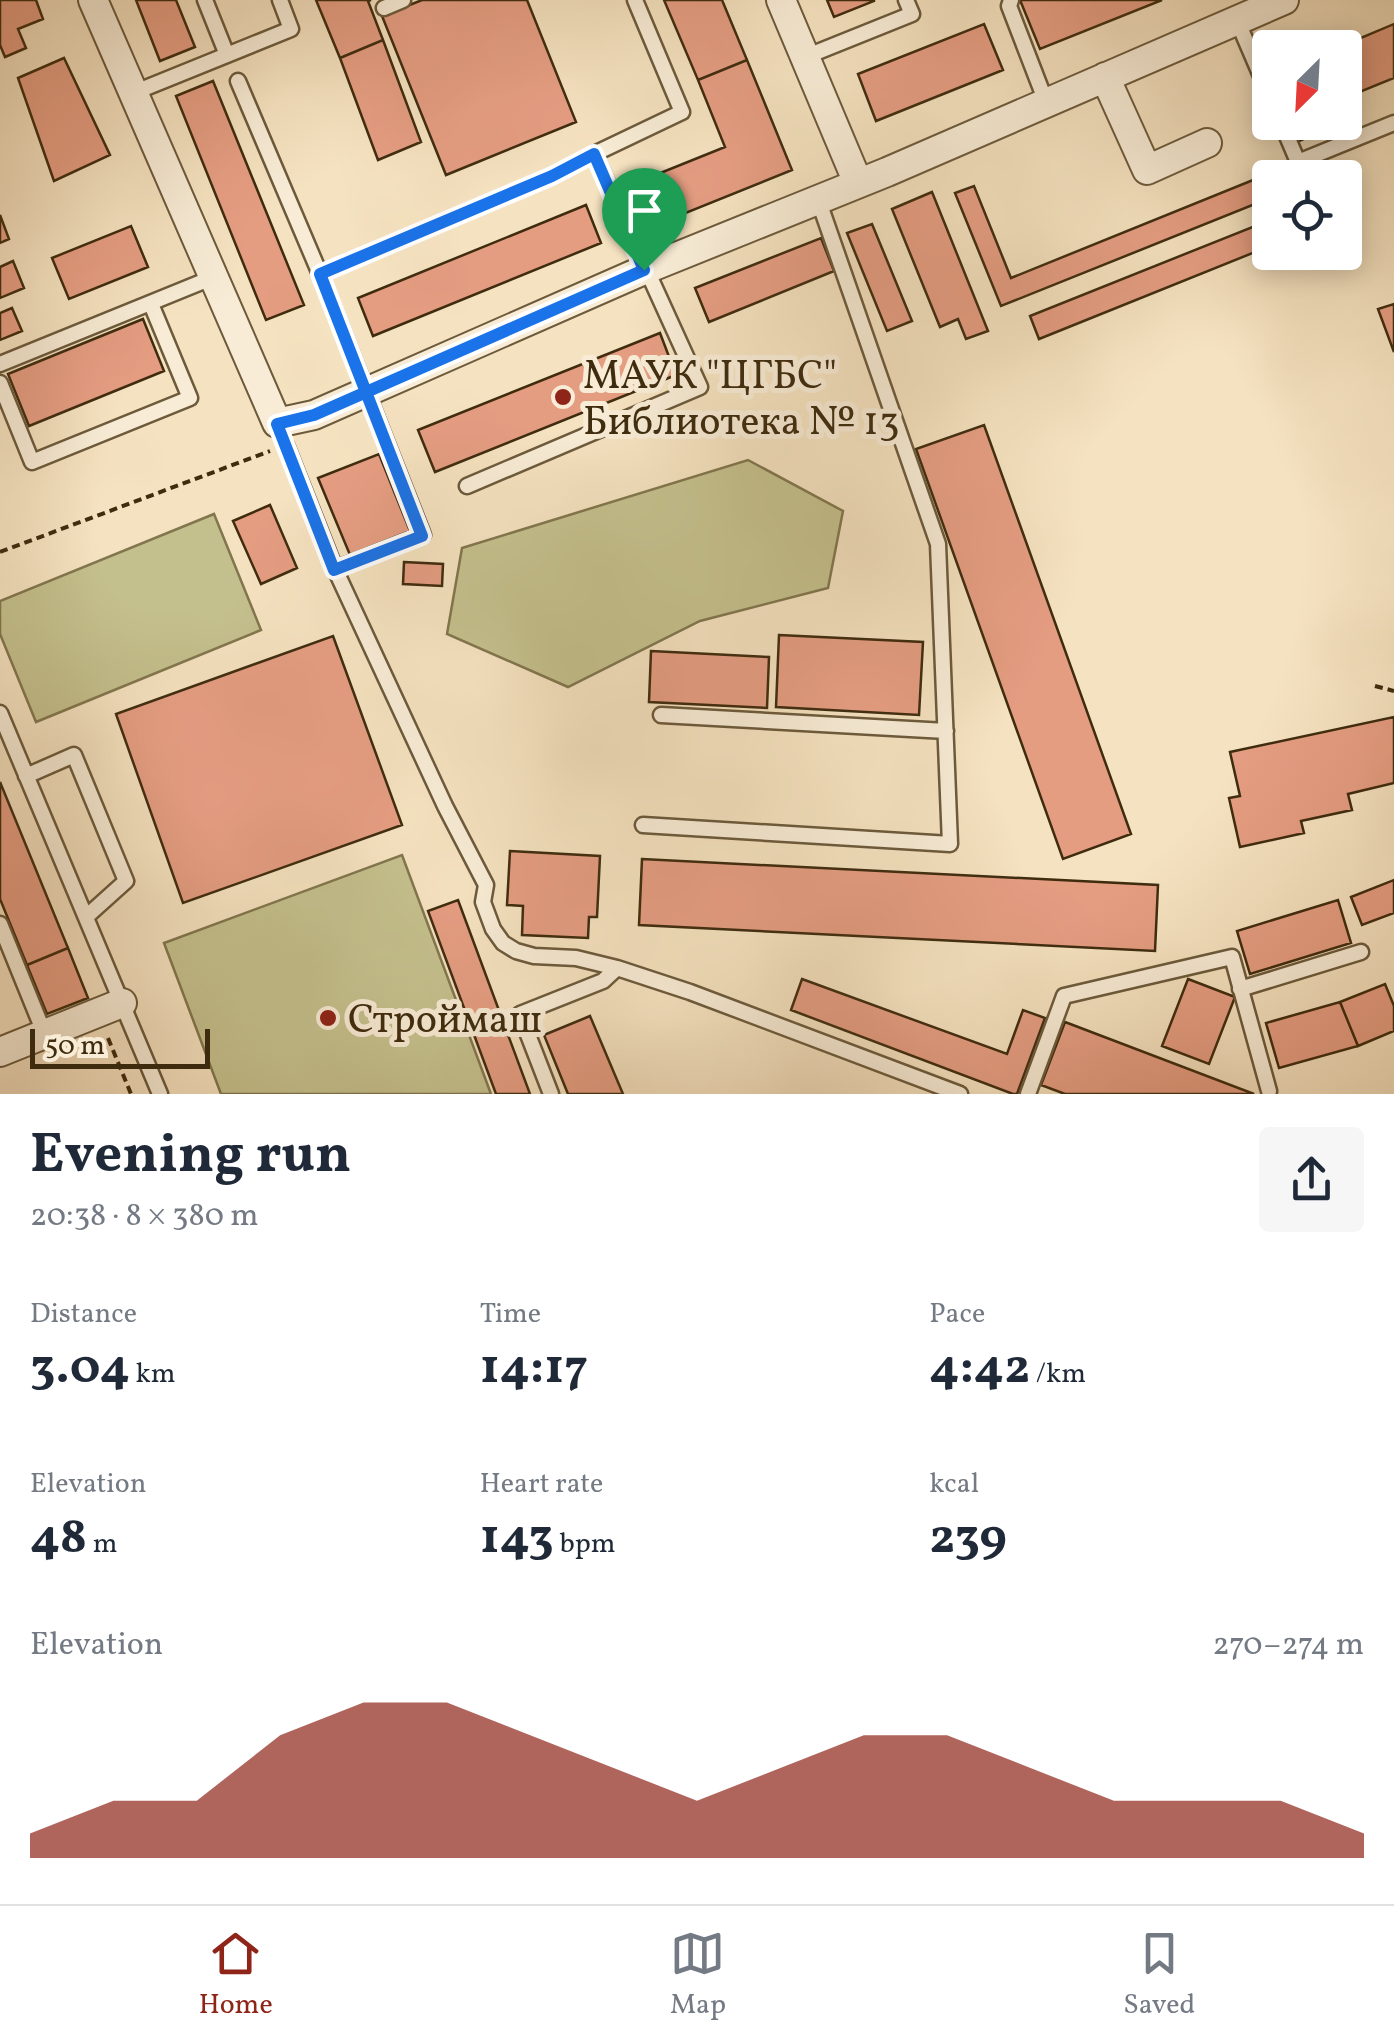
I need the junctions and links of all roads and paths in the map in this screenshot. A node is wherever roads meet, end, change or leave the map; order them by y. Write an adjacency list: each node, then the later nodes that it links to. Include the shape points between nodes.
1 (94, 0): 17 (street)
2 (205, 0): 12 (lane)
3 (280, 0): 12 (lane, via 291,29)
4 (403, 0): 10 (lane)
5 (635, 0): 27 (lane, via 682,112 594,154)
6 (782, 0): 14 (street)
7 (906, 0): 14 (lane, via 912,14)
8 (1011, 0): 18 (lane)
9 (1284, 0): 11 (street)
10 (384, 8)
11 (1237, 20): 13 (lane); 15 (street)
12 (227, 55): 17 (lane)
13 (1252, 55)
14 (805, 58): 25 (street)
15 (1106, 77): 18 (street); 23 (street, via 1146,170)
16 (238, 80): 28 (lane)
17 (133, 92): 29 (street)
18 (1046, 102): 25 (street)
19 (1394, 124): 20 (lane)
20 (1362, 137)
21 (1289, 140): 22 (lane, via 1298,162)
22 (1354, 140)
23 (1207, 143)
24 (552, 176): 28 (lane)
25 (858, 184): 26 (street)
26 (818, 200): 27 (street); 42 (lane, via 938,544)
27 (644, 270): 33 (street); 35 (lane, via 700,387)
28 (320, 274): 33 (lane)
29 (214, 278): 30 (lane); 34 (street)
30 (151, 304): 31 (lane); 32 (lane, via 190,398 32,462)
31 (0, 364)
32 (0, 383)
33 (368, 392): 34 (street); 37 (lane, via 422,536)
34 (282, 434): 36 (path); 37 (lane)
35 (467, 486)
36 (0, 552)
37 (334, 570): 48 (lane, via 486,885 493,929 516,951)
38 (1375, 686): 39 (path)
39 (1394, 691)
40 (0, 713): 43 (lane)
41 (661, 715): 42 (lane)
42 (946, 731): 44 (lane, via 950,844)
43 (26, 776): 45 (lane); 45 (lane, via 74,755 126,881)
44 (643, 825)
45 (86, 917): 50 (lane)
46 (0, 924): 51 (lane)
47 (1361, 952): 49 (lane)
48 (617, 968): 55 (lane, via 604,981 520,1014); 56 (lane)
49 (1240, 989): 53 (lane); 57 (lane, via 1232,957 1064,996)
50 (122, 1003): 51 (street); 54 (lane)
51 (45, 1036): 52 (street)
52 (0, 1052)
53 (1268, 1091)
54 (160, 1094)
55 (551, 1094)
56 (960, 1094)
57 (1028, 1094)

